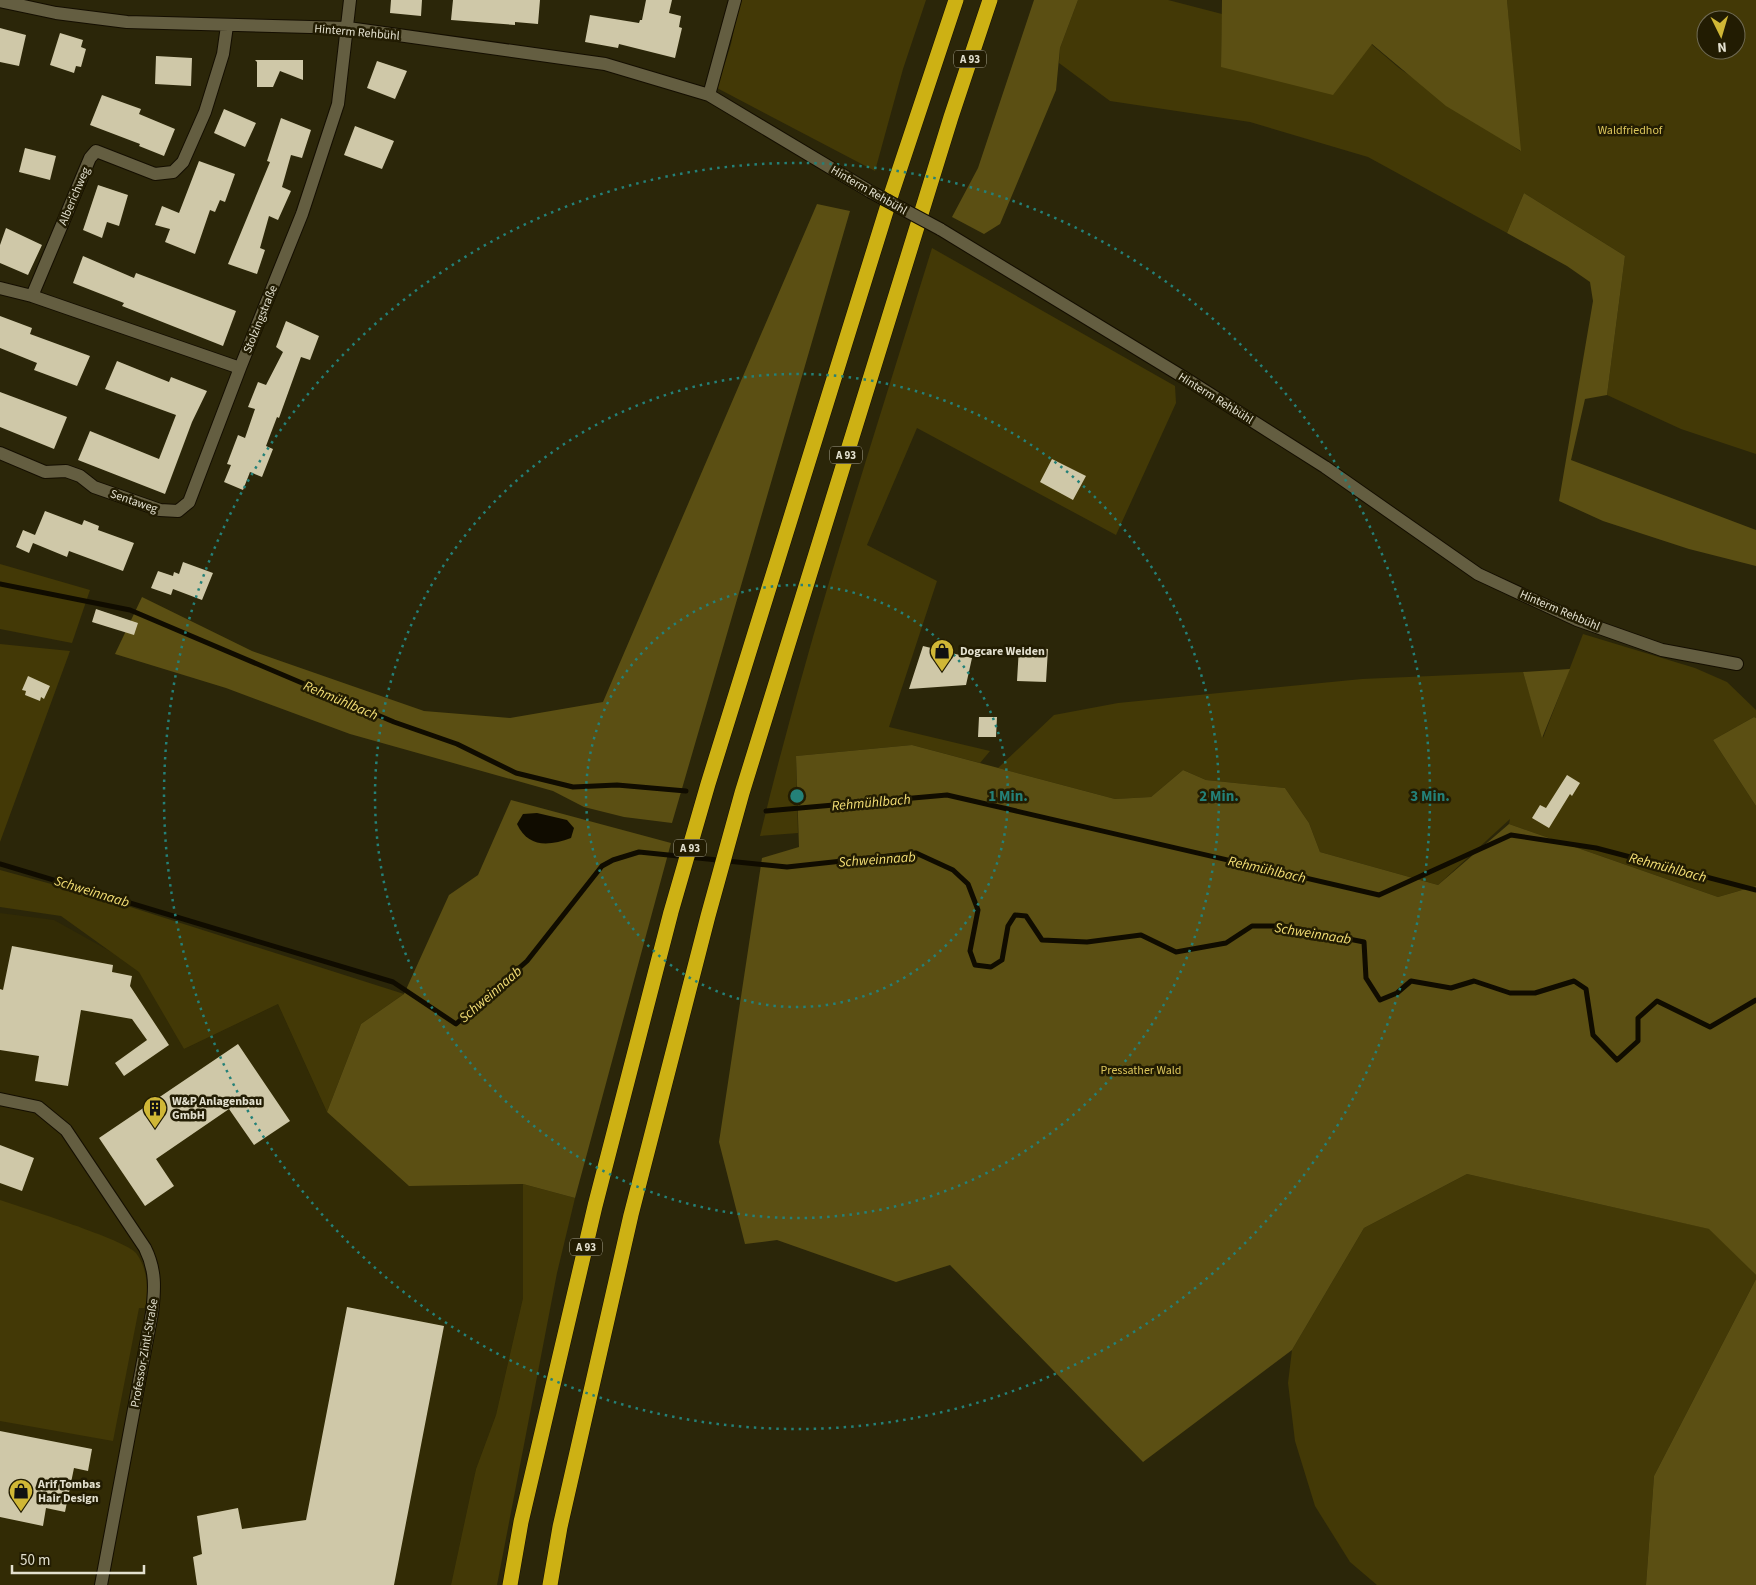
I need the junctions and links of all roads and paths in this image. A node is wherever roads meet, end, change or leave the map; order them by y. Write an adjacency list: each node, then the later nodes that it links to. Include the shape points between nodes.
1 (350, 0): 7 (street, Stolzingstraße)
2 (734, 0): 8 (street)
3 (956, 0): 16 (highway, A 93, via 889,201 671,912 596,1206 521,1522)
4 (990, 0): 17 (highway, A 93, via 742,793 631,1215 560,1526)
5 (0, 1): 6 (street, Hinterm Rehbühl, via 56,13 126,22)
6 (227, 26): 7 (street, Hinterm Rehbühl); 10 (street, Alberichweg, via 223,54 205,112 184,162 173,172 155,174 96,151 90,158)
7 (348, 28): 8 (street, Hinterm Rehbühl, via 605,64); 11 (street, Stolzingstraße, via 338,104 302,214)
8 (709, 95): 13 (street, Hinterm Rehbühl, bridge, via 871,192 940,229 1188,380 1325,467 1478,574 1577,620 1652,647)
9 (0, 288): 10 (street, Stolzingstraße)
10 (32, 296): 11 (street, Stolzingstraße)
11 (240, 368): 12 (street, Sentaweg, via 189,502 178,512 160,510 94,487 80,476 66,471 45,472)
12 (0, 453)
13 (1737, 664)
14 (0, 1098): 15 (street, Professor-Zintl-Straße, via 38,1107 66,1130 145,1248 153,1266 152,1313)
15 (102, 1585)
16 (510, 1585)
17 (550, 1585)

